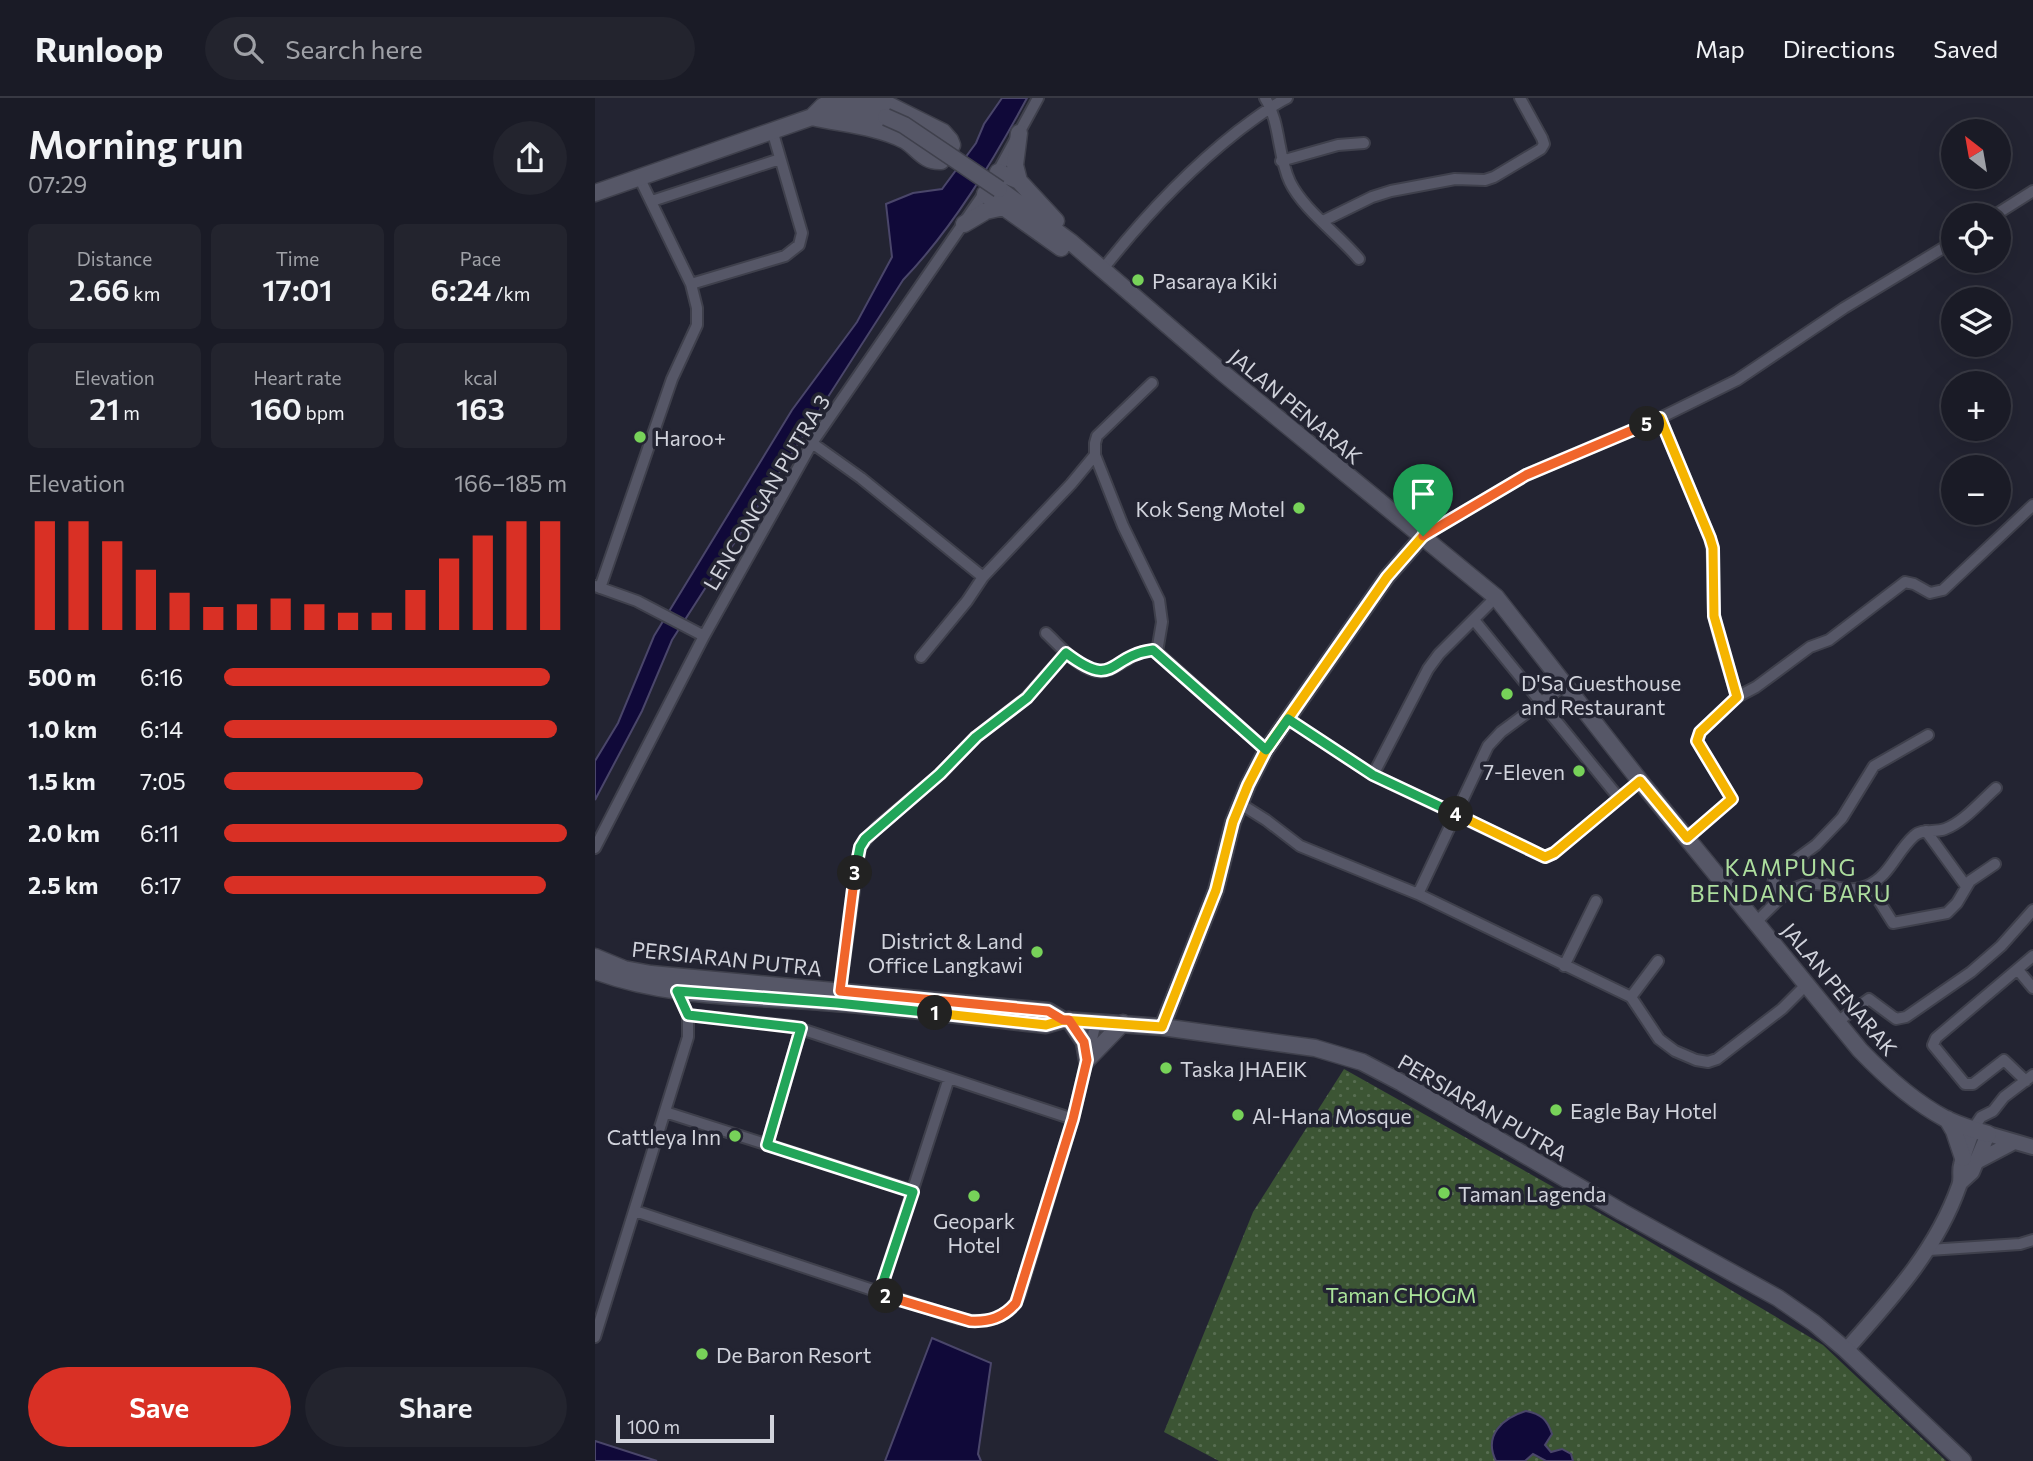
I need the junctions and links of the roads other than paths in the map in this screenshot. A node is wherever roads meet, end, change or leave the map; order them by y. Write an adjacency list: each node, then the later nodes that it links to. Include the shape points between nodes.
1 (1038, 98): 8 (street, LENCONGAN PUTRA 3)
2 (1287, 98): 4 (street)
3 (1520, 98): 21 (street, via 1542,138 1541,149 1485,180 1455,179 1391,191)
4 (1268, 102): 11 (street); 26 (street, via 1182,179 1127,238)
5 (884, 106): 6 (main road, JALAN PENARAK); 6 (main road, via 925,122 950,140 952,145 941,161 926,159 905,141 881,131); 15 (main road, JALAN PENARAK, bridge)
6 (812, 117): 7 (main road, JALAN PENARAK)
7 (772, 130): 10 (street); 13 (main road, JALAN PENARAK)
8 (1019, 133): 12 (street, LENCONGAN PUTRA 3); 14 (main road, via 1015,158)
9 (1364, 143): 11 (street, via 1338,145)
10 (780, 159): 18 (street); 27 (street, via 802,233 799,245 785,256)
11 (1281, 161): 21 (street, via 1296,194)
12 (998, 172): 14 (main road); 15 (street, LENCONGAN PUTRA 3)
13 (640, 179): 17 (main road, JALAN PENARAK); 18 (street)
14 (1019, 181): 23 (main road)
15 (992, 191): 20 (main road); 22 (street, LENCONGAN PUTRA 3); 23 (main road, JALAN PENARAK)
16 (2033, 191): 19 (street)
17 (595, 193)
18 (652, 201): 27 (street)
19 (2011, 205)
20 (1004, 207): 22 (main road); 26 (main road, via 1089,268)
21 (1323, 221): 25 (street)
22 (964, 224): 30 (street, LENCONGAN PUTRA 3)
23 (1072, 243): 26 (main road, JALAN PENARAK)
24 (1941, 249): 29 (street, via 1737,380)
25 (1359, 259)
26 (1108, 274): 33 (main road, JALAN PENARAK)
27 (691, 284): 35 (street, via 697,325 672,379)
28 (1152, 383): 31 (street, via 1097,436)
29 (1660, 418): 33 (street, via 1526,475); 44 (street, via 1713,548 1714,616)
30 (812, 443): 34 (street); 39 (street, LENCONGAN PUTRA 3)
31 (1095, 455): 34 (street); 40 (street, via 1159,600)
32 (2033, 505): 44 (street, via 1943,590 1930,593 1905,582 1829,640 1810,647)
33 (1423, 536): 36 (main road, JALAN PENARAK); 46 (street, via 1387,577)
34 (983, 577): 42 (street)
35 (598, 587): 39 (street)
36 (1496, 597): 37 (street); 43 (main road, JALAN PENARAK)
37 (1474, 620): 45 (street); 49 (street, via 1428,669)
38 (1046, 633): 41 (street)
39 (704, 636): 57 (street, LENCONGAN PUTRA 3)
40 (1157, 652): 41 (street, via 1145,651 1097,671); 48 (street)
41 (1066, 653): 75 (street, via 1027,698 976,737 860,847)
42 (921, 657)
43 (1566, 684): 45 (street); 50 (main road, JALAN PENARAK)
44 (1737, 697): 56 (street, via 1700,732 1697,741 1732,799)
45 (1542, 703): 52 (street); 54 (street, via 1488,746)
46 (1288, 719): 48 (street); 49 (street)
47 (1928, 734): 62 (street, via 1874,766 1842,818 1816,845 1775,875 1773,884)
48 (1266, 750): 53 (street)
49 (1373, 775): 54 (street)
50 (1640, 781): 52 (street); 56 (main road, JALAN PENARAK)
51 (1996, 788): 55 (street, via 1955,824)
52 (1619, 798): 54 (street, via 1545,857)
53 (1239, 803): 61 (street, via 1300,846); 82 (street, via 1216,890)
54 (1456, 814): 61 (street)
55 (1926, 831): 59 (street, via 1912,837 1884,875); 60 (street)
56 (1687, 838): 65 (main road, JALAN PENARAK)
57 (595, 848)
58 (1995, 864): 60 (street)
59 (1869, 885): 60 (street, via 1893,923 1947,913); 62 (street, via 1853,890 1809,884)
60 (1966, 886)
61 (1418, 894): 69 (street)
62 (1782, 897): 65 (street)
63 (1597, 901): 69 (street)
64 (2033, 911): 80 (street, via 1971,972 1906,1017 1896,1019 1869,999)
65 (1756, 922): 72 (main road, JALAN PENARAK)
66 (2033, 956): 70 (street)
67 (595, 957): 75 (main road, PERSIARAN PUTRA, via 651,974)
68 (1658, 961): 76 (street)
69 (1564, 966): 76 (street)
70 (2018, 970): 73 (street); 86 (street, via 1933,1045 1965,1084 1973,1084 2004,1060)
71 (595, 971): 74 (main road, PERSIARAN PUTRA)
72 (1807, 984): 76 (street, via 1782,1009 1708,1062 1675,1051 1659,1039); 80 (main road, JALAN PENARAK)
73 (2033, 988)
74 (677, 991): 77 (street); 78 (main road, PERSIARAN PUTRA, via 1046,1025)
75 (840, 991): 78 (main road, PERSIARAN PUTRA, via 1048,1011)
76 (1631, 997)
77 (688, 1015): 83 (street); 87 (street, via 688,1037)
78 (1066, 1020): 79 (main road, PERSIARAN PUTRA); 84 (main road, via 1084,1042)
79 (1096, 1022): 81 (main road, PERSIARAN PUTRA); 84 (street)
80 (1837, 1022): 89 (main road, JALAN PENARAK, via 1876,1067)
81 (1123, 1023): 82 (main road, PERSIARAN PUTRA); 84 (main road)
82 (1162, 1027): 101 (main road, PERSIARAN PUTRA, via 1315,1048 1361,1062 1778,1298)
83 (801, 1028): 85 (street); 92 (street)
84 (1087, 1060): 88 (street)
85 (949, 1078): 88 (street); 95 (street)
86 (2029, 1078): 90 (street, via 2004,1097)
87 (665, 1112): 92 (street); 96 (street)
88 (1073, 1119): 99 (street, via 1016,1303 1001,1317 982,1322 960,1320)
89 (1947, 1119): 90 (main road, JALAN PENARAK); 94 (main road)
90 (1980, 1132): 91 (street, JALAN PENARAK); 94 (street)
91 (2014, 1142): 93 (street, JALAN PENARAK); 94 (street)
92 (767, 1145): 95 (street)
93 (2033, 1147)
94 (1970, 1160): 98 (street, via 1960,1168 1961,1182)
95 (913, 1192): 99 (street)
96 (635, 1211): 99 (street); 100 (street)
97 (2033, 1240): 98 (street)
98 (1929, 1250): 101 (street)
99 (879, 1294)
100 (595, 1338)
101 (1846, 1350): 102 (main road, PERSIARAN PUTRA)
102 (1963, 1461)

